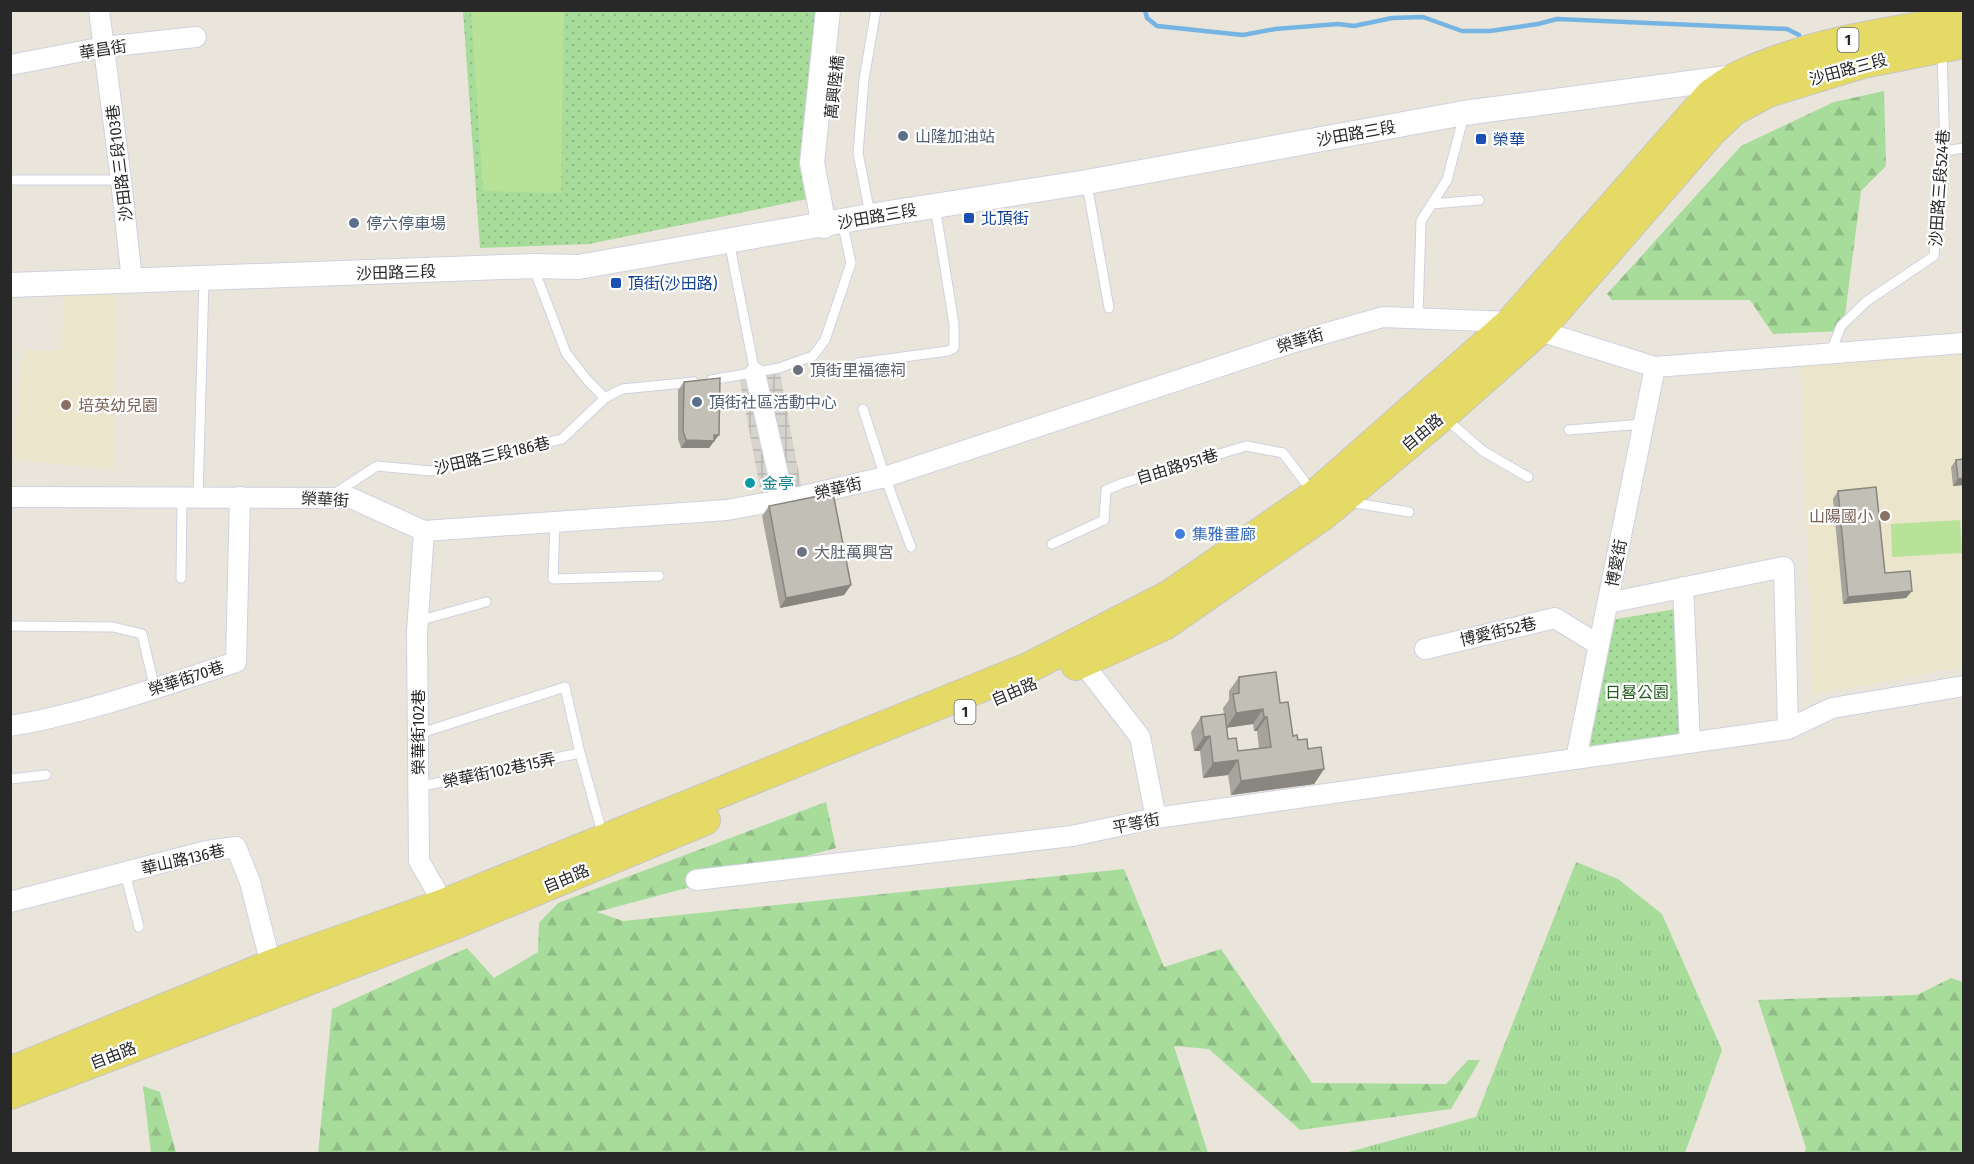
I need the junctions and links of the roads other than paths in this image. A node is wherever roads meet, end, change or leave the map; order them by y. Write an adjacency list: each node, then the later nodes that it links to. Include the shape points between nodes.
1 (99, 10): 8 (street, 沙田路三段103巷)
2 (828, 10): 15 (street, 萬興陸橋)
3 (842, 10): 15 (street, 萬興陸橋)
4 (876, 10): 22 (lane, via 864,79 858,153)
5 (1964, 20): 10 (main road, 沙田路三段 / 1, via 1856,37)
6 (196, 37): 8 (street, 華昌街)
7 (1953, 45): 11 (main road, 沙田路三段 / 1, via 1863,63); 14 (lane, 沙田路三段524巷)
8 (104, 47): 9 (street, 華昌街); 17 (street, 沙田路三段103巷)
9 (10, 65)
10 (1737, 77): 11 (street); 12 (street, 沙田路三段); 31 (main road, 自由路 / 1, via 1712,94 1688,119)
11 (1768, 92): 31 (main road, 自由路 / 1, via 1734,110 1710,133)
12 (1464, 112): 18 (street, 沙田路三段); 20 (lane, via 1447,180)
13 (1964, 148): 14 (lane)
14 (1945, 151): 33 (lane, 沙田路三段524巷, via 1934,256 1867,301 1841,326)
15 (819, 164): 23 (street)
16 (10, 180): 17 (lane)
17 (121, 180): 27 (street, 沙田路三段103巷)
18 (1087, 182): 21 (street, 沙田路三段); 29 (lane)
19 (1479, 200): 20 (lane)
20 (1432, 204): 30 (lane, via 1422,221)
21 (935, 206): 22 (street, 沙田路三段); 34 (lane, via 954,324 954,348)
22 (870, 216): 23 (street, 沙田路三段)
23 (833, 224): 24 (street, 沙田路三段); 36 (lane, via 851,263 825,340 813,356)
24 (729, 241): 25 (street, 沙田路三段, via 578,267); 36 (lane)
25 (533, 266): 26 (street, 沙田路三段); 37 (lane, via 566,353)
26 (204, 279): 27 (street, 沙田路三段); 45 (lane)
27 (132, 280): 28 (street, 沙田路三段)
28 (10, 285)
29 (1109, 308)
30 (1418, 317): 31 (street, 榮華街); 42 (street, 榮華街, via 1383,317 1288,344)
31 (1525, 326): 35 (street, 榮華街); 39 (main road, 自由路 / 1); 48 (main road, 自由路 / 1)
32 (1964, 344): 33 (street)
33 (1830, 354): 35 (street)
34 (858, 363)
35 (1655, 367): 40 (street, 博愛街)
36 (755, 373): 37 (lane, via 622,389); 49 (street)
37 (605, 398): 47 (lane, 沙田路三段186巷, via 562,439 431,471 377,466)
38 (863, 409): 42 (lane)
39 (1442, 416): 43 (lane, via 1483,451); 48 (main road, 自由路 / 1)
40 (1643, 424): 41 (lane); 60 (street, 博愛街)
41 (1569, 430)
42 (885, 477): 49 (street, 榮華街); 55 (lane)
43 (1528, 477)
44 (10, 497): 45 (street, 榮華街)
45 (190, 497): 46 (street, 榮華街); 57 (lane)
46 (240, 497): 47 (street, 榮華街); 67 (street, 榮華街70巷, via 236,662)
47 (328, 498): 53 (street, 榮華街, via 351,498)
48 (1328, 498): 50 (lane); 52 (main road, 自由路 / 1); 54 (lane, 自由路951巷, via 1283,453 1246,446 1106,490 1104,520)
49 (783, 500): 51 (street, 榮華街, via 727,510)
50 (1409, 512)
51 (555, 523): 53 (street, 榮華街); 56 (lane, via 553,579)
52 (1291, 524): 65 (main road, 自由路 / 1, via 1164,625); 78 (main road, 自由路 / 1, via 1170,595 1028,668)
53 (424, 531): 61 (street, 榮華街102巷)
54 (1052, 544)
55 (911, 547)
56 (659, 576)
57 (182, 578)
58 (1683, 587): 60 (street); 69 (street, via 1784,567); 71 (street)
59 (486, 602): 61 (lane)
60 (1608, 603): 63 (street, 博愛街)
61 (418, 621): 70 (street, 榮華街102巷)
62 (10, 626): 67 (lane, via 113,627 142,634)
63 (1599, 645): 64 (street, 博愛街52巷, via 1555,618); 73 (street, 博愛街)
64 (1425, 648)
65 (1082, 662): 77 (street, via 1140,737); 82 (main road, 自由路 / 1)
66 (1964, 686): 69 (street, 平等街, via 1832,708)
67 (155, 689): 68 (street, 榮華街70巷)
68 (10, 726)
69 (1788, 729): 71 (street, 平等街)
70 (418, 734): 72 (lane, via 566,687); 76 (street, 榮華街102巷)
71 (1690, 743): 73 (street, 平等街)
72 (580, 753): 76 (lane, 榮華街102巷15弄); 78 (lane)
73 (1576, 759): 77 (street, 平等街)
74 (46, 775): 75 (lane)
75 (10, 779)
76 (418, 787): 82 (street, 榮華街102巷, via 419,861)
77 (1156, 818): 80 (street, 平等街, via 1072,836)
78 (604, 838): 82 (main road, 自由路 / 1)
79 (125, 873): 81 (street, 華山路136巷); 83 (lane); 84 (street, 華山路136巷, via 236,847 250,882)
80 (696, 880)
81 (10, 902)
82 (449, 914): 84 (main road, 自由路 / 1); 86 (main road, 自由路 / 1)
83 (139, 927)
84 (271, 965): 85 (main road, 自由路 / 1)
85 (10, 1072)
86 (10, 1094)

